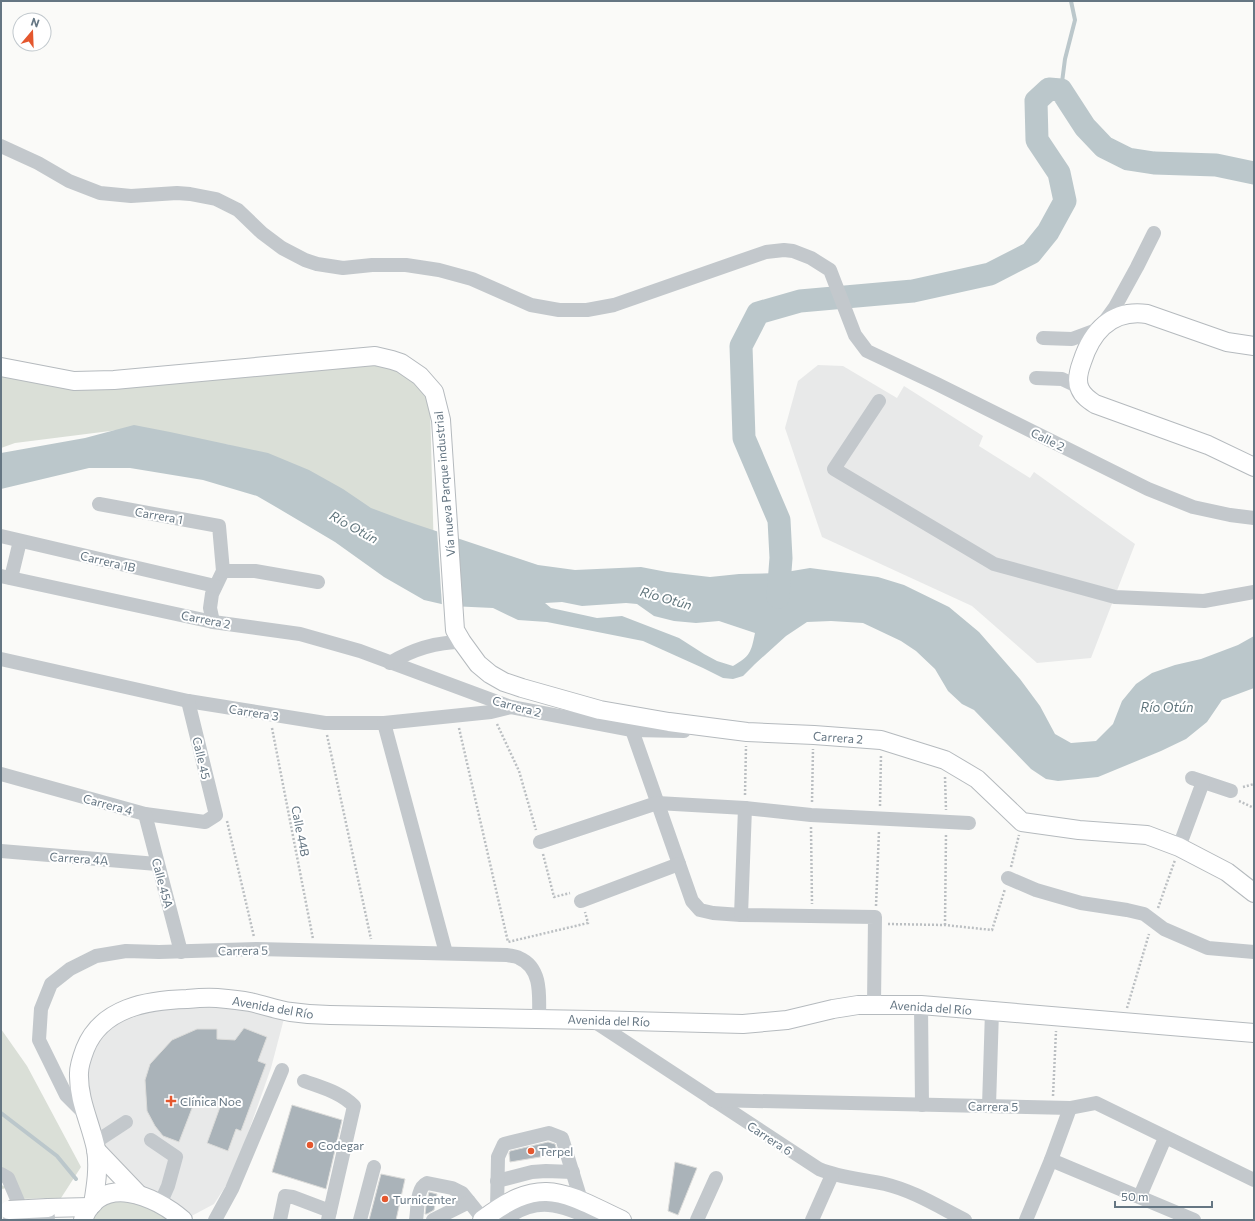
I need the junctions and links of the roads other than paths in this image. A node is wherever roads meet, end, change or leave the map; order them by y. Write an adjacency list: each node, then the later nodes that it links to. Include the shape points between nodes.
1 (1, 146): 12 (street, Calle 2, via 69,181 100,193 132,196 177,193 216,199 238,210 282,248 317,264 342,268 406,265 440,270 472,279 531,304 559,310 587,310 614,305 766,252 793,251 830,270 855,335 867,350 1148,489 1193,507)
2 (1154, 233): 3 (street, via 1115,307)
3 (1099, 329): 4 (street, via 1072,339); 5 (main road, via 1113,319 1135,312 1227,342); 8 (main road, via 1084,354 1078,376)
4 (1043, 338)
5 (1254, 346)
6 (1, 367): 21 (main road, Vía nueva Parque industrial, via 74,381 114,380 375,356 401,363 420,376 434,392 441,420)
7 (1036, 378): 8 (street, via 1062,379)
8 (1079, 388): 10 (main road, via 1095,404 1208,445)
9 (879, 401): 19 (street, via 834,469 994,564 1115,596 1204,601)
10 (1254, 467)
11 (99, 504): 15 (street, Carrera 1, via 219,526)
12 (1254, 518)
13 (1, 536): 14 (street, Carrera 1B)
14 (20, 541): 16 (street); 18 (street, Carrera 1B)
15 (223, 571): 17 (street, via 255,571); 18 (street)
16 (6, 577): 20 (street, Carrera 2)
17 (318, 582)
18 (215, 586): 20 (street, via 210,608)
19 (1254, 592)
20 (213, 622): 23 (street, Carrera 2, via 300,634 360,651)
21 (458, 636): 23 (street, via 419,648); 28 (main road, via 478,664 504,682 600,710)
22 (1, 659): 24 (street, Carrera 3)
23 (390, 663): 25 (street, Carrera 2)
24 (188, 701): 26 (street, Carrera 3, via 325,723); 34 (street, Calle 45)
25 (511, 707): 26 (street, Carrera 3, via 491,712); 27 (street, Carrera 2)
26 (384, 724): 47 (street)
27 (632, 730): 28 (street, Carrera 2); 31 (street)
28 (747, 732): 37 (main road, Carrera 2, via 881,740 945,760 977,779 1022,822 1079,830 1147,835)
29 (1, 774): 33 (street, Carrera 4)
30 (1230, 791): 37 (street, via 1198,780)
31 (657, 803): 32 (street); 36 (street); 40 (street)
32 (745, 808): 35 (street, via 811,815); 44 (street)
33 (145, 814): 34 (street, Carrera 4, via 205,822); 39 (street, Calle 45A)
34 (216, 815)
35 (968, 823)
36 (540, 842)
37 (1179, 847): 42 (main road, via 1227,872)
38 (1, 852): 39 (street, Carrera 4A)
39 (157, 864): 45 (street, Calle 45A)
40 (679, 864): 43 (street); 44 (street, via 692,901 700,910)
41 (1008, 878): 46 (street, via 1044,893 1081,903 1144,914 1164,929 1208,948)
42 (1254, 892)
43 (581, 901)
44 (741, 915): 48 (street, via 875,918)
45 (180, 952): 47 (street, Carrera 5, via 257,949); 60 (street, Carrera 5, via 126,951 96,956 70,968 51,984 40,1009 39,1040 66,1095)
46 (1254, 952)
47 (446, 953): 51 (street, Carrera 5, via 507,955 520,958 529,964 539,984)
48 (874, 1004): 49 (main road, Avenida del Río); 52 (main road, Avenida del Río, via 833,1008 780,1021 743,1024)
49 (920, 1004): 50 (main road, Avenida del Río); 57 (street)
50 (992, 1011): 53 (main road, Avenida del Río); 58 (street)
51 (539, 1019): 52 (main road, Avenida del Río); 60 (main road, Avenida del Río, via 306,1014 249,1002 214,998 149,1002 119,1012 96,1029 82,1058 79,1072)
52 (592, 1020): 56 (street, Carrera 6)
53 (1254, 1033)
54 (282, 1070): 84 (street, via 232,1189)
55 (304, 1081): 80 (street, via 337,1092 354,1106)
56 (713, 1100): 57 (street, Carrera 5); 69 (street, Carrera 6, via 819,1169)
57 (922, 1105): 58 (street, Carrera 5)
58 (989, 1106): 59 (street, Carrera 5)
59 (1070, 1108): 62 (street, Carrera 5, via 1096,1103); 65 (street)
60 (85, 1114): 64 (main road, Avenida del Río)
61 (126, 1122): 64 (street)
62 (1165, 1138): 71 (street, Carrera 5); 74 (street)
63 (151, 1140): 77 (street, via 176,1157)
64 (95, 1147): 73 (main road, Avenida del Río); 78 (main road, Avenida del Río, via 96,1183)
65 (1051, 1160): 74 (street); 94 (street)
66 (374, 1167): 86 (street)
67 (573, 1172): 72 (street, via 532,1172); 72 (street, via 562,1138 549,1133 504,1144 498,1157); 75 (street)
68 (1, 1174): 82 (street, via 8,1178)
69 (832, 1174): 92 (street); 93 (street, Carrera 6, via 909,1191)
70 (716, 1178): 91 (street)
71 (1254, 1180)
72 (497, 1181): 81 (street)
73 (139, 1195): 77 (main road); 78 (main road, via 131,1192 105,1195)
74 (1140, 1196): 95 (street)
75 (581, 1200): 81 (main road, via 559,1193 530,1193 519,1197); 90 (main road)
76 (469, 1202): 81 (street); 87 (street, via 457,1190 427,1183 420,1190); 88 (street)
77 (160, 1204): 83 (main road)
78 (88, 1211): 79 (main road, bridge)
79 (5, 1215)
80 (329, 1215): 85 (street, via 293,1197 285,1196)
81 (492, 1217): 89 (street, via 548,1204 564,1207)
82 (26, 1220)
83 (183, 1220)
84 (215, 1220)
85 (280, 1220)
86 (360, 1220)
87 (416, 1220)
88 (433, 1220)
89 (594, 1220)
90 (622, 1220)
91 (697, 1220)
92 (812, 1220)
93 (965, 1220)
94 (1026, 1220)
95 (1194, 1220)

